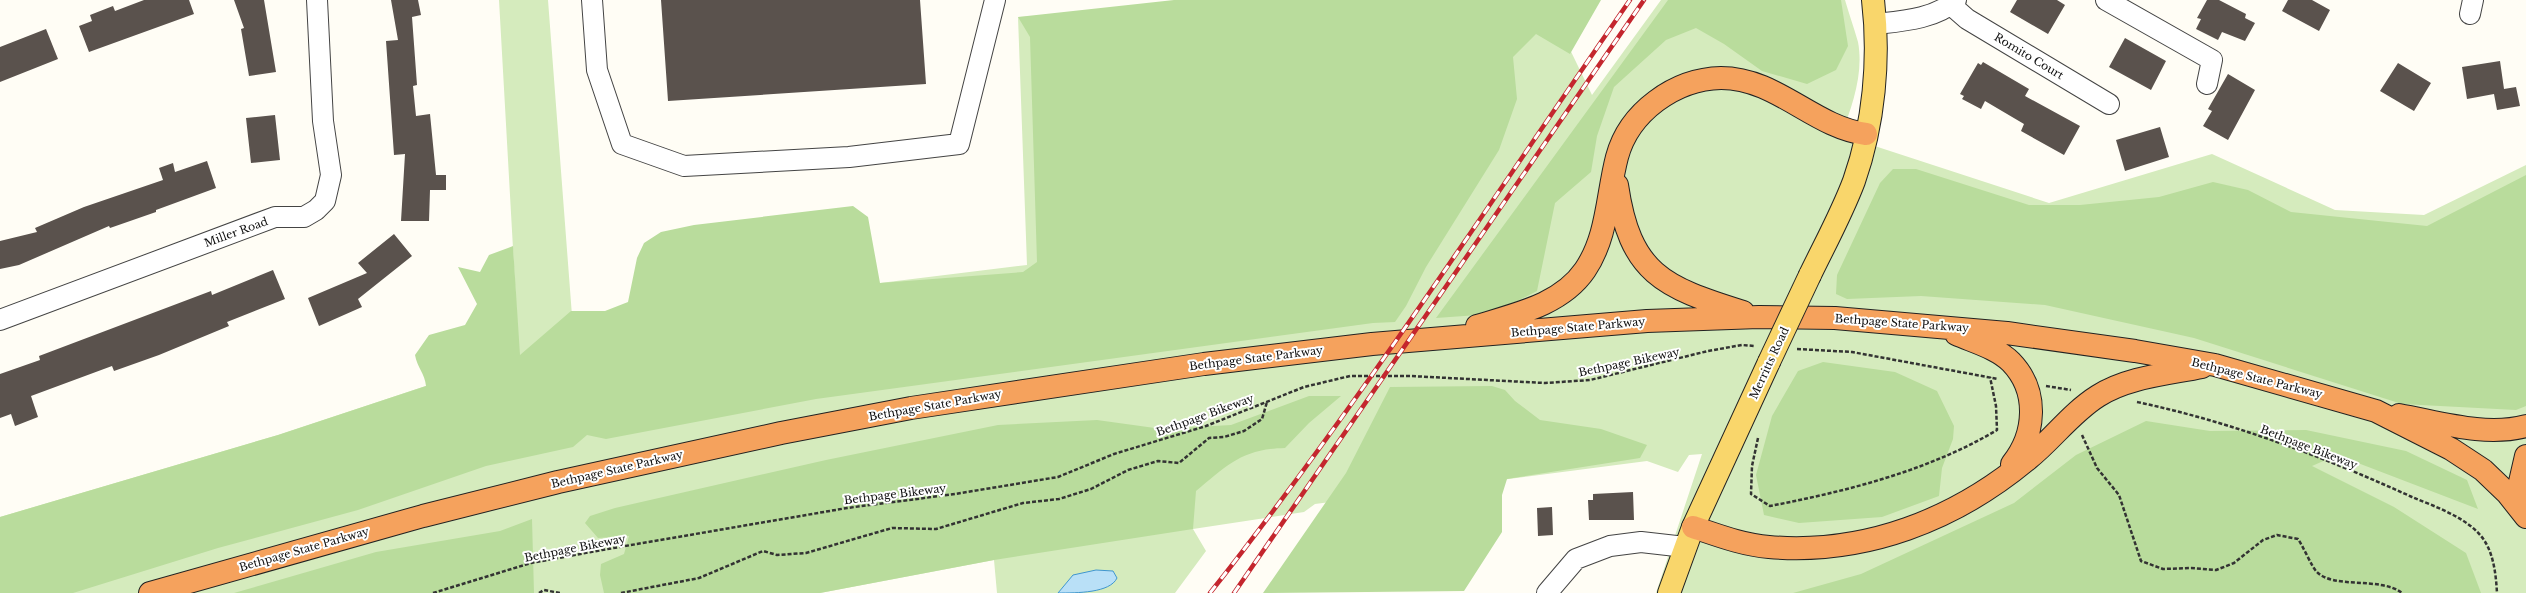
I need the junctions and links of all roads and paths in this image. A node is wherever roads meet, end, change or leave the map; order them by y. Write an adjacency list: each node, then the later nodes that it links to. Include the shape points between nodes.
1 (317, 0): 13 (street, Miller Road, via 324,121 331,175 325,201 321,206 304,217 275,217)
2 (592, 0): 3 (street, via 597,70 622,144 684,166 849,157 959,144)
3 (995, 0)
4 (1873, 0): 7 (main road, Merritts Road)
5 (2106, 0): 8 (street, via 2212,60)
6 (1954, 2): 7 (street, via 1910,20); 9 (street, Romito Court, via 1967,19)
7 (1876, 24): 10 (main road, Merritts Road, via 1874,85)
8 (2207, 84)
9 (2109, 104)
10 (1866, 134): 11 (highway, via 1830,124 1758,84 1739,79 1703,80 1656,100 1622,144); 17 (main road, Merritts Road, bridge, via 1854,180 1810,275)
11 (1615, 172): 12 (highway, via 1620,209 1629,237 1648,266 1660,277 1690,295); 15 (highway, via 1599,242 1585,270 1574,282 1561,293 1531,309)
12 (1759, 317): 14 (highway, Bethpage State Parkway, via 1835,318); 15 (highway, Bethpage State Parkway, via 1647,321)
13 (0, 320)
14 (1935, 325): 18 (highway, Bethpage State Parkway, via 2073,342); 27 (highway, via 2001,355 2011,362 2025,383 2031,410 2027,439 2022,452)
15 (1436, 338): 31 (highway, Bethpage State Parkway, via 1300,352 1096,379 911,408 782,433 558,482 423,516)
16 (1793, 349): 25 (path, via 1852,352 1990,378 1996,406 1997,430 1965,450 1844,491 1770,506 1751,494 1752,466)
17 (1763, 354): 20 (path, Bethpage Bikeway, via 1742,345 1590,380 1545,383 1410,376 1350,376 1304,386); 29 (main road, Merritts Road)
18 (2215, 365): 19 (highway, via 2143,379); 22 (highway, Bethpage State Parkway)
19 (2098, 396): 23 (highway); 23 (path, via 2062,388)
20 (1267, 401): 32 (path, Bethpage Bikeway, via 1206,426 1114,454 1058,477 757,522 602,550 531,564); 35 (path, via 1262,419 1244,430 1224,437 1209,438 1179,463 1158,461 1128,470 1091,489 1058,499 1023,503 936,529 892,528 806,553 777,555 763,551 699,578)
21 (2136, 402): 39 (path, Bethpage Bikeway, via 2264,437 2334,463 2445,512 2471,527 2485,541 2496,573)
22 (2376, 411): 24 (highway, Bethpage State Parkway, via 2480,429 2517,429); 28 (highway, Bethpage State Parkway, via 2451,449 2483,470 2507,493)
23 (2073, 416): 27 (highway, via 2028,459); 38 (path, via 2097,468 2119,495 2141,561 2163,570 2216,570 2234,563 2263,540 2277,535 2298,539 2316,572 2333,580 2375,583 2398,589)
24 (2526, 426)
25 (1758, 435)
26 (2526, 456): 28 (highway, via 2520,482)
27 (1999, 480): 29 (highway, via 1955,510 1910,530 1859,542 1810,548 1768,547)
28 (2526, 517)
29 (1693, 527): 30 (main road, Merritts Road)
30 (1685, 547): 36 (street, via 1641,542 1610,546 1576,559); 37 (main road, Merritts Road)
31 (150, 593)
32 (433, 593)
33 (539, 593): 34 (path, via 544,590)
34 (560, 593)
35 (621, 593)
36 (1547, 593)
37 (1669, 593)
38 (2402, 593)
39 (2497, 593)

